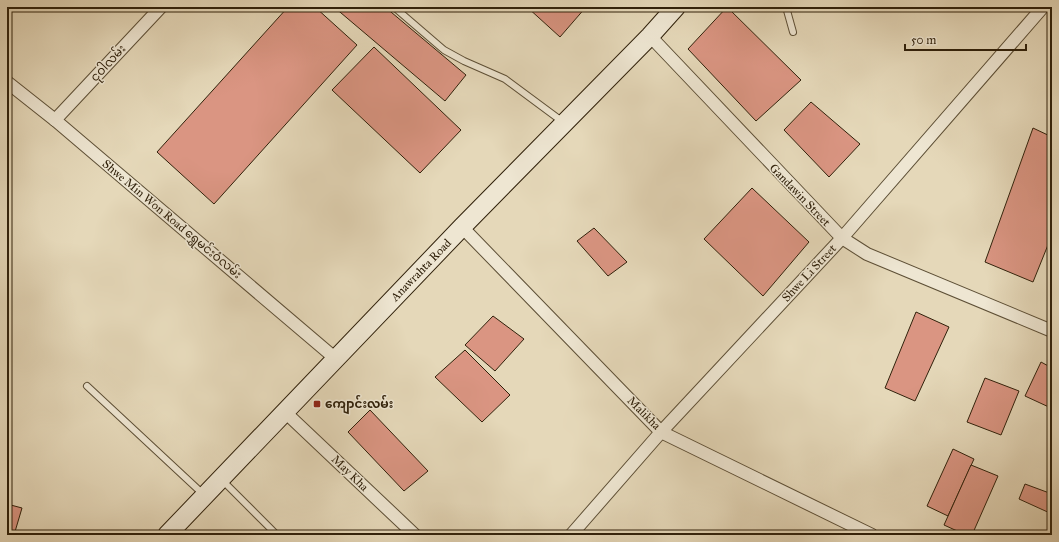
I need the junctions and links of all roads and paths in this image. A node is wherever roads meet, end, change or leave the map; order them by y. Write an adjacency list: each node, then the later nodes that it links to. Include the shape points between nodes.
1 (161, 7): 9 (street, ငုဝါလမ်း)
2 (394, 7): 10 (lane, via 444,50 505,79)
3 (676, 7): 7 (main road, Anawrahta Road)
4 (786, 7): 6 (lane)
5 (1043, 7): 12 (street, Shwe Li Street)
6 (793, 32)
7 (650, 36): 10 (main road, Anawrahta Road); 12 (street, Gandawin Street)
8 (7, 82): 9 (street, Shwe Min Won Road ရွှေမင်းဝံလမ်း)
9 (55, 120): 14 (street, Shwe Min Won Road ရွှေမင်းဝံလမ်း)
10 (564, 123): 11 (main road, Anawrahta Road)
11 (462, 227): 14 (main road, Anawrahta Road); 17 (street, Malikha)
12 (842, 238): 13 (street, Gandawin Street, via 867,254); 17 (street, Shwe Li Street)
13 (1052, 331)
14 (336, 359): 16 (main road, Anawrahta Road)
15 (87, 386): 19 (lane)
16 (285, 412): 18 (main road, Anawrahta Road); 22 (street, May Kha)
17 (661, 432): 23 (street, Shwe Li Street); 24 (street, Malikha)
18 (221, 479): 19 (main road, Anawrahta Road); 21 (lane)
19 (205, 496): 20 (main road, Anawrahta Road)
20 (167, 535)
21 (277, 535)
22 (415, 535)
23 (572, 535)
24 (872, 535)

